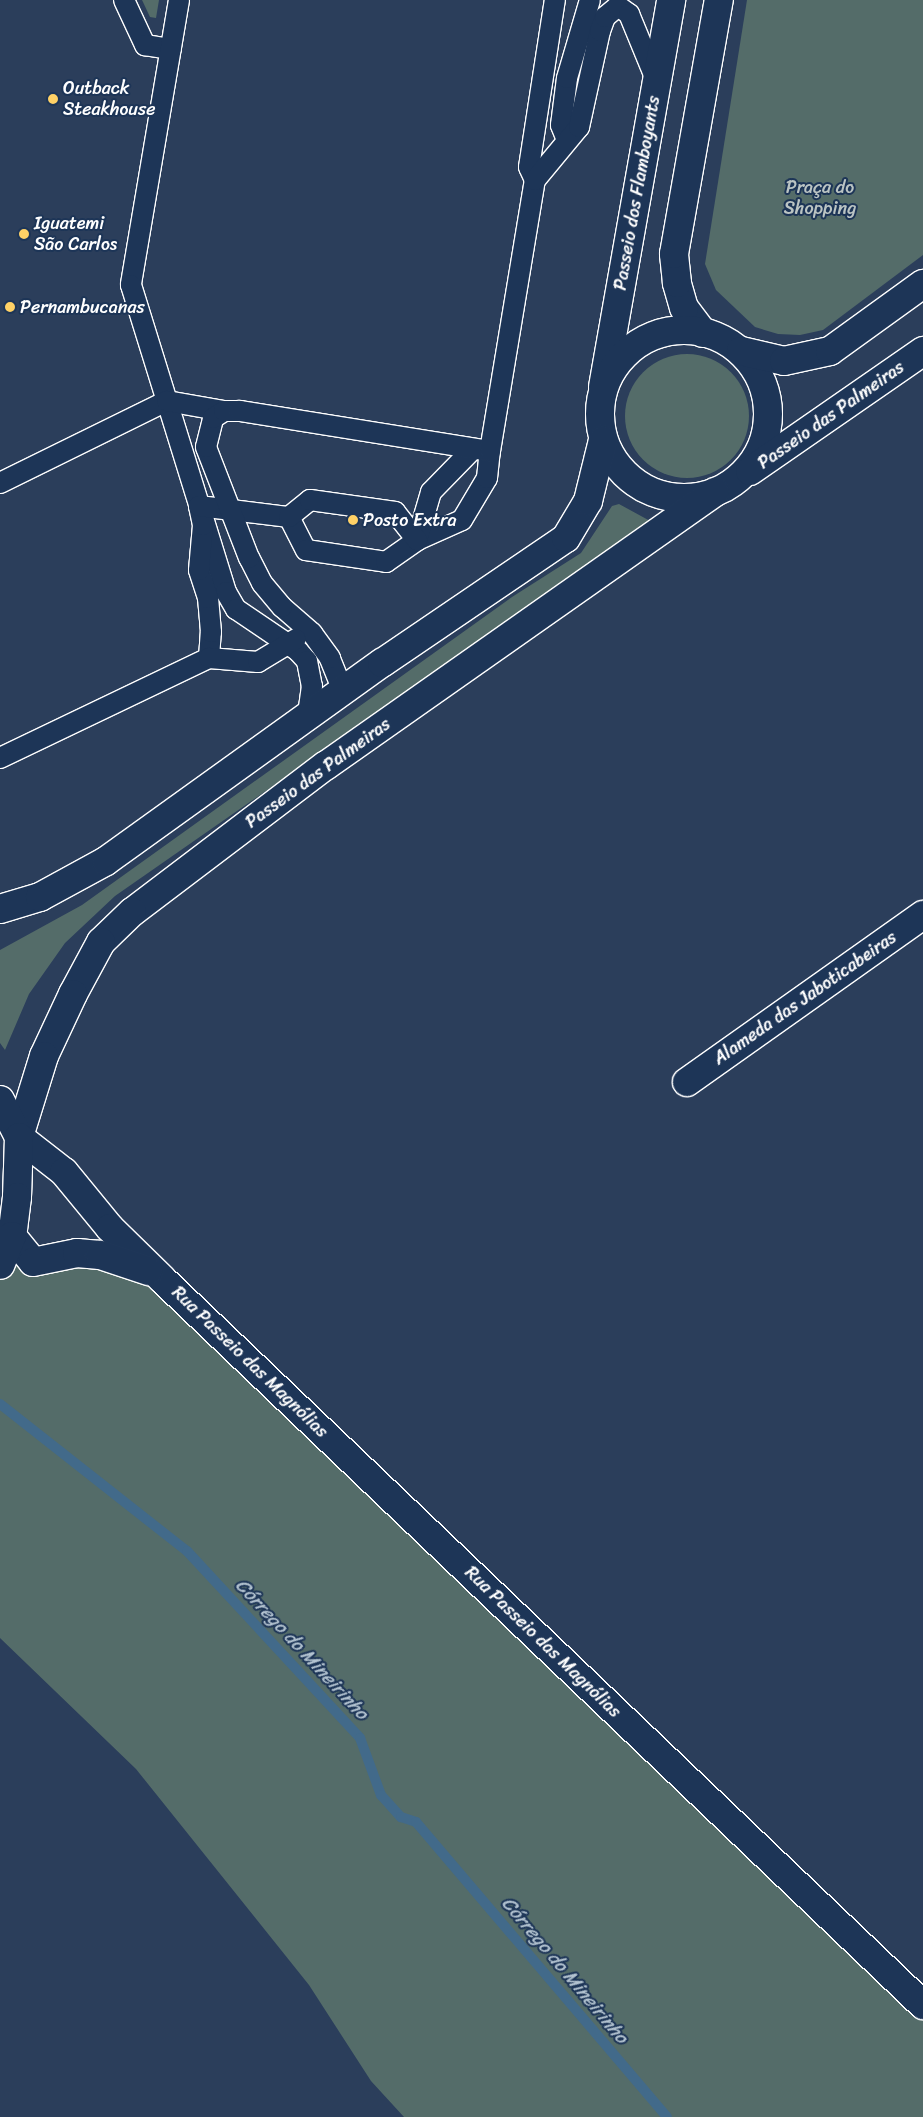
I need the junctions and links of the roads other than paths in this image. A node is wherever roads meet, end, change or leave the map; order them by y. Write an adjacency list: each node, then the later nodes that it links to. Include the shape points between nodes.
1 (124, 0): 8 (lane, via 145,46)
2 (179, 0): 8 (lane)
3 (555, 0): 11 (lane, via 529,167)
4 (590, 0): 10 (lane, via 567,78 561,125)
5 (671, 0): 9 (street, Passeio dos Flamboyants)
6 (719, 0): 13 (street, via 674,254 684,308)
7 (630, 7): 9 (lane); 10 (lane, via 618,6 605,18 579,127)
8 (171, 49): 17 (lane, via 131,285)
9 (656, 82): 16 (street, Passeio dos Flamboyants)
10 (567, 140): 11 (lane)
11 (535, 180): 20 (lane)
12 (923, 284): 14 (street, via 830,351 784,360)
13 (703, 333): 14 (street, via 716,336); 16 (street, via 688,329 659,332 634,344 616,363)
14 (741, 351): 22 (street, via 759,373 765,392 768,430 757,457)
15 (923, 351): 22 (street, Passeio das Palmeiras)
16 (603, 386): 19 (street, via 598,413)
17 (167, 401): 18 (lane); 21 (lane); 23 (lane)
18 (224, 410): 20 (lane); 24 (lane, via 213,418 206,448)
19 (603, 440): 22 (street, via 615,463 634,482 658,494 684,498); 30 (street, via 588,501 566,538)
20 (482, 450): 26 (lane, via 431,492); 26 (lane, via 487,478 462,520)
21 (0, 483)
22 (727, 485): 37 (street, Passeio das Palmeiras, via 326,765 132,912 101,942 73,994 44,1056)
23 (199, 506): 24 (lane); 28 (lane, via 226,592 236,609); 29 (lane, via 203,525 199,570 208,598)
24 (232, 511): 25 (lane); 27 (lane, via 262,583 282,607)
25 (289, 517): 26 (lane, via 310,500 395,512); 26 (lane, via 306,550 386,562)
26 (417, 540)
27 (312, 633): 28 (lane); 30 (lane, via 330,658)
28 (284, 644): 29 (lane, via 258,662); 31 (lane, via 298,650 307,661 312,686)
29 (209, 658): 32 (lane)
30 (343, 691): 31 (street)
31 (308, 716): 33 (street, via 106,861 40,897)
32 (0, 758)
33 (0, 909)
34 (923, 915): 35 (street, Alameda das Jaboticabeiras)
35 (687, 1082)
36 (0, 1100): 37 (street)
37 (19, 1137): 38 (street); 40 (street, Rua Passeio das Magnólias, via 64,1172 110,1228)
38 (12, 1236): 39 (street); 40 (street, Rua Passeio das Magnólias, via 33,1262 77,1254 100,1255 122,1260)
39 (0, 1265)
40 (162, 1279): 41 (street, Rua Passeio das Magnólias)
41 (923, 2005)

